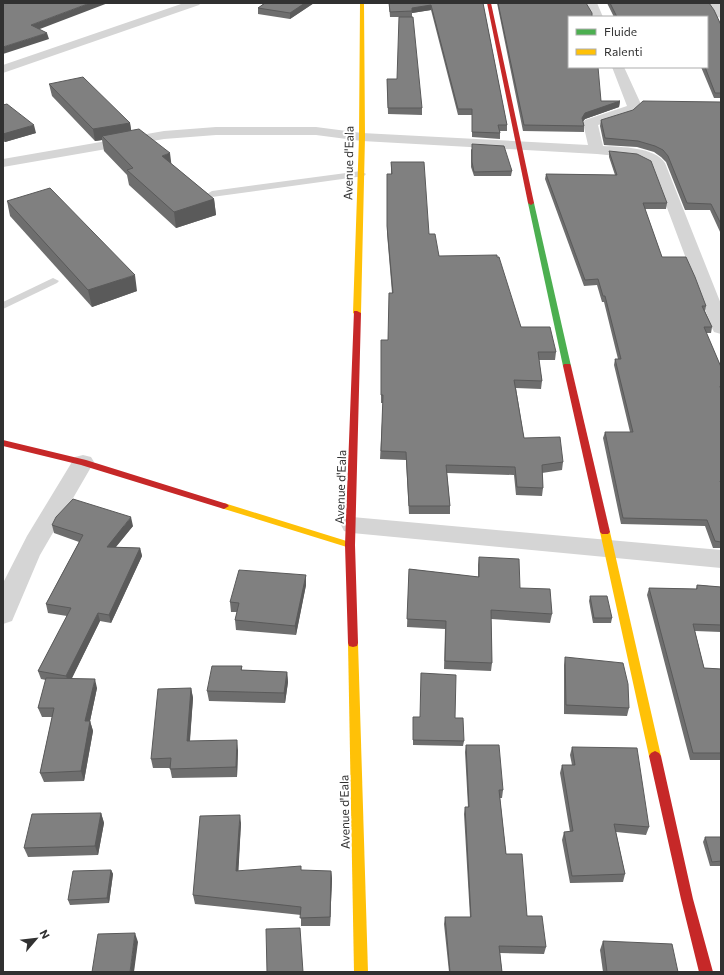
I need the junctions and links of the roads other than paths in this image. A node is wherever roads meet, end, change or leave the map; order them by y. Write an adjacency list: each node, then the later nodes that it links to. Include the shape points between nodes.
1 (195, 3): 9 (street)
2 (362, 3): 10 (street, Avenue d'Eala)
3 (489, 3): 11 (street)
4 (590, 3): 7 (street)
5 (714, 3): 6 (street)
6 (721, 15)
7 (596, 16)
8 (618, 68): 12 (street, via 634,108 590,123)
9 (3, 69)
10 (362, 137): 11 (street); 13 (street, via 316,131 216,131 164,135); 14 (street, Avenue d'Eala)
11 (518, 146): 12 (street); 22 (street)
12 (597, 150): 18 (street, via 640,154 658,163)
13 (3, 163)
14 (361, 174): 15 (lane); 21 (street, Avenue d'Eala)
15 (212, 194)
16 (53, 281): 17 (lane)
17 (3, 306)
18 (721, 328)
19 (3, 443): 20 (street)
20 (83, 462): 21 (street); 24 (street)
21 (351, 535): 22 (street); 26 (street, Avenue d'Eala)
22 (609, 549): 23 (street); 27 (street, via 687,899)
23 (721, 559)
24 (7, 591): 25 (street)
25 (3, 614)
26 (361, 972)
27 (706, 972)

